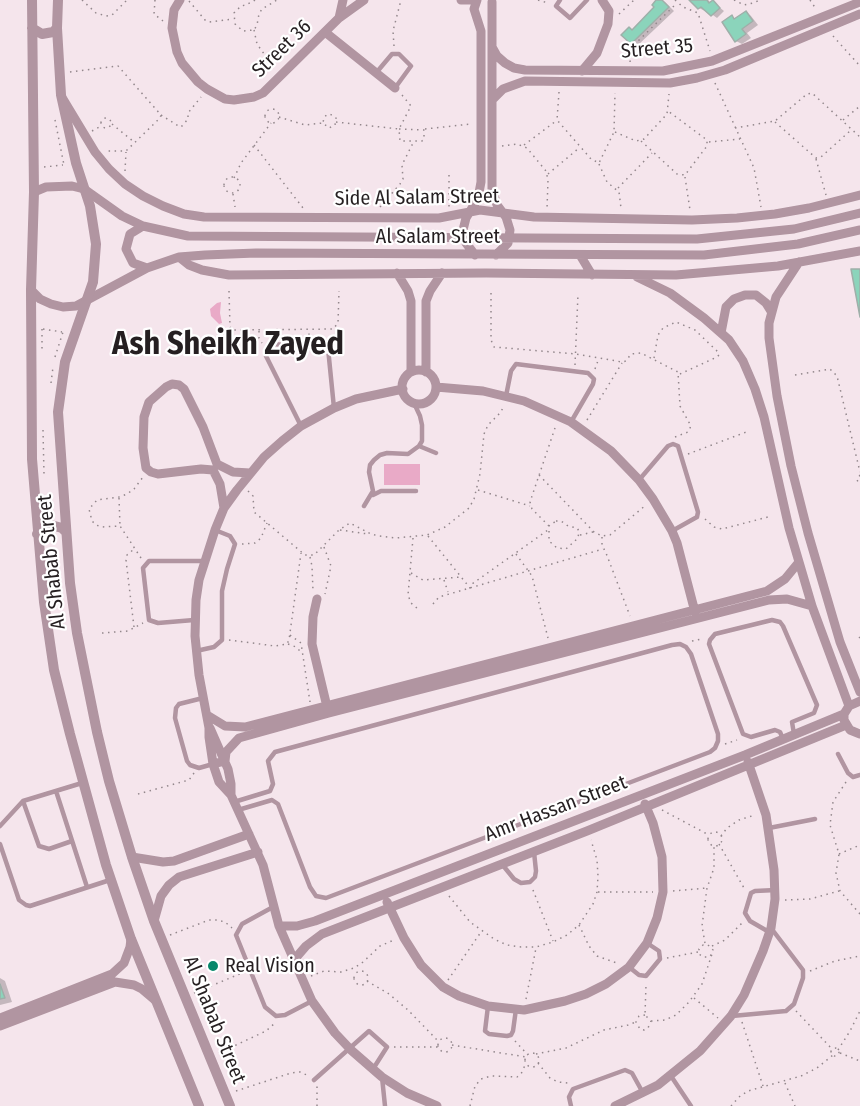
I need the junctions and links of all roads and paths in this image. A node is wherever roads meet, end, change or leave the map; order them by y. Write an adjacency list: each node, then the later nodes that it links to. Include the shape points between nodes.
1 (32, 0): 33 (street, Al Shabab Street)
2 (57, 0): 34 (street, Al Shabab Street)
3 (82, 0): 4 (path, via 96,13 106,16)
4 (127, 0)
5 (154, 0): 35 (path, via 154,14)
6 (180, 0): 35 (street, via 174,10)
7 (189, 0): 31 (path, via 204,20)
8 (242, 0): 28 (path)
9 (255, 0): 28 (path)
10 (277, 0): 37 (path, via 262,9)
11 (343, 0): 30 (street, Street 36)
12 (364, 0): 30 (street, Street 36)
13 (401, 0): 40 (path, via 393,32)
14 (461, 0): 15 (street)
15 (470, 0)
16 (477, 0): 24 (street); 70 (street, via 474,9 481,32)
17 (538, 0): 25 (path)
18 (587, 0): 25 (lane, via 570,18)
19 (602, 0): 32 (street, via 609,11)
20 (634, 0): 32 (path)
21 (675, 0): 27 (path)
22 (734, 0): 23 (path, via 744,4)
23 (760, 0)
24 (494, 1): 39 (street)
25 (558, 2)
26 (860, 2): 42 (street, Street 35)
27 (677, 3): 42 (path, via 698,13); 46 (path, via 632,48)
28 (246, 5): 31 (path, via 237,9)
29 (860, 14): 36 (street, Street 35)
30 (339, 18): 38 (street, Street 36)
31 (233, 19): 37 (path, via 243,31)
32 (608, 24): 41 (street)
33 (32, 28): 34 (street, via 42,34); 93 (street, Al Shabab Street)
34 (57, 28): 47 (street, Al Shabab Street)
35 (172, 28): 55 (street, Street 36, via 182,63)
36 (826, 28): 43 (path); 49 (street, Street 35)
37 (254, 30): 53 (path, via 257,45 271,67)
38 (325, 32): 48 (street); 53 (street, Street 36)
39 (492, 47): 44 (street, Street 35, via 497,56 514,68); 57 (street)
40 (395, 53): 48 (lane); 54 (lane, via 411,66)
41 (597, 53): 44 (street); 45 (street)
42 (712, 61): 46 (street, Street 35, via 680,69)
43 (860, 66)
44 (582, 71): 45 (street, Street 35)
45 (608, 71): 46 (street, Street 35)
46 (629, 71)
47 (60, 73): 56 (street, Al Shabab Street); 60 (path, via 118,66)
48 (375, 74): 54 (street)
49 (711, 74): 51 (street, Street 35); 71 (path)
50 (560, 82): 52 (street, Street 35); 57 (street, Street 35, via 517,83); 63 (path)
51 (670, 82): 52 (street, Street 35); 59 (path)
52 (615, 83): 75 (path)
53 (271, 86): 55 (street, Street 36, via 244,100 225,99)
54 (394, 88): 72 (path, via 411,106)
55 (207, 89): 60 (path, via 182,126)
56 (61, 95): 87 (street, Side Al Salam Street); 90 (street, Al Shabab Street)
57 (492, 100): 84 (street)
58 (860, 106): 65 (path)
59 (668, 111): 79 (path); 81 (path)
60 (161, 115): 80 (path)
61 (279, 117): 68 (path); 68 (path, via 277,111 270,110 266,115); 69 (path, via 296,124)
62 (55, 120): 92 (path)
63 (557, 120): 83 (path); 85 (path)
64 (775, 121): 65 (path, via 809,93); 71 (path); 89 (path)
65 (842, 121): 73 (path)
66 (336, 122): 69 (path, via 329,128); 69 (path, via 330,114); 72 (path)
67 (111, 123): 80 (path)
68 (271, 123): 82 (path)
69 (323, 123)
70 (481, 124): 74 (path); 105 (street, via 480,190)
71 (735, 128): 77 (path)
72 (399, 129): 74 (path); 78 (path, via 399,140)
73 (852, 129): 76 (path); 89 (path, via 821,158)
74 (424, 130): 78 (path, via 424,141)
75 (614, 132): 79 (path); 91 (path)
76 (860, 136)
77 (741, 139): 81 (path); 108 (path, via 754,168)
78 (414, 141): 113 (path, via 402,165 403,179)
79 (641, 141): 88 (path)
80 (134, 142): 86 (path)
81 (708, 142): 96 (path)
82 (254, 145): 97 (path); 112 (path)
83 (523, 146): 84 (path); 94 (path)
84 (492, 147): 106 (street, via 492,189)
85 (580, 147): 91 (path); 94 (path)
86 (126, 150): 87 (path); 98 (path)
87 (95, 152): 98 (street, Side Al Salam Street)
88 (653, 152): 96 (path, via 677,174); 99 (path)
89 (816, 158): 104 (path)
90 (76, 163): 92 (path); 100 (street, Al Shabab Street)
91 (599, 163): 99 (path, via 607,182)
92 (64, 165): 93 (path)
93 (34, 168): 101 (street, Al Shabab Street)
94 (548, 174): 114 (path)
95 (449, 175): 109 (path)
96 (685, 175): 116 (path)
97 (234, 178): 102 (path, via 239,186); 102 (path, via 227,179 224,185 226,191)
98 (125, 184): 110 (street, Side Al Salam Street, via 184,214)
99 (617, 188): 115 (path)
100 (84, 189): 101 (street, via 59,185); 117 (street, Al Salam Street); 139 (street, Al Shabab Street, via 96,244)
101 (34, 192): 134 (street, Al Shabab Street)
102 (233, 193): 111 (path)
103 (860, 195): 104 (street, Side Al Salam Street)
104 (828, 204): 108 (street, Side Al Salam Street)
105 (470, 212): 106 (street, Side Al Salam Street); 109 (street, Side Al Salam Street); 120 (street)
106 (501, 212): 114 (street, Side Al Salam Street); 121 (street, via 509,223)
107 (860, 213): 121 (street, Al Salam Street, via 794,229 708,238)
108 (763, 216): 116 (street, Side Al Salam Street)
109 (450, 217): 113 (street, Side Al Salam Street)
110 (219, 218): 111 (street, Side Al Salam Street); 119 (street)
111 (236, 218): 112 (street, Side Al Salam Street)
112 (310, 218): 113 (street, Side Al Salam Street)
113 (372, 218)
114 (546, 218): 115 (street, Side Al Salam Street)
115 (622, 219): 116 (street, Side Al Salam Street)
116 (692, 220)
117 (143, 226): 119 (street, Al Salam Street, via 188,236); 129 (street, via 130,234 126,249 133,262)
118 (860, 230): 122 (street, Al Salam Street)
119 (218, 236): 120 (street, Al Salam Street)
120 (464, 236): 121 (street, Al Salam Street); 124 (street)
121 (510, 237): 125 (street)
122 (798, 244): 126 (street, Al Salam Street, via 704,255); 128 (street)
123 (860, 251): 128 (street)
124 (475, 255): 125 (street, Al Salam Street); 127 (street, Al Salam Street, via 256,253)
125 (496, 255): 126 (street, Al Salam Street)
126 (580, 255): 132 (street)
127 (179, 258): 129 (street, Al Salam Street); 130 (street, via 202,270 229,275)
128 (800, 262): 133 (street, via 726,272); 140 (street, via 779,290)
129 (147, 268): 139 (street, Al Salam Street)
130 (397, 273): 131 (street); 141 (street, via 408,291)
131 (442, 273): 132 (street); 142 (street, via 430,291)
132 (592, 275): 133 (street)
133 (633, 275): 145 (street, via 670,293)
134 (31, 290): 139 (street, Al Salam Street, via 40,299 63,307); 207 (street, Al Shabab Street, via 32,459)
135 (229, 291): 143 (path, via 232,330)
136 (339, 291): 144 (path, via 336,327)
137 (491, 292): 149 (path, via 492,344)
138 (578, 294): 151 (path)
139 (88, 301): 146 (street, Al Shabab Street)
140 (771, 311): 145 (street, via 756,295 734,299 726,307); 251 (street, via 769,338 791,466 826,601)
141 (411, 312): 142 (street); 157 (street)
142 (425, 312): 158 (street)
143 (259, 330): 144 (path); 147 (path, via 259,338)
144 (309, 330): 148 (path)
145 (721, 333): 221 (street, via 744,361 755,389)
146 (75, 335): 150 (path, via 42,329); 205 (street, Al Shabab Street, via 62,379 58,411)
147 (268, 346): 148 (lane); 169 (lane, via 266,356)
148 (309, 346): 166 (lane, via 329,350)
149 (521, 348): 151 (path); 155 (path)
150 (42, 351)
151 (576, 354): 152 (path); 156 (path)
152 (598, 358): 154 (path); 160 (path)
153 (654, 358): 154 (path, via 638,352); 159 (path); 159 (path, via 658,334 663,328 676,322 695,330 718,355)
154 (622, 362): 171 (path)
155 (520, 363): 156 (lane); 164 (lane, via 511,371)
156 (574, 371): 160 (lane)
157 (411, 372): 158 (street); 163 (street)
158 (426, 372): 162 (street)
159 (679, 374): 173 (path, via 680,406 691,426 688,432 675,437)
160 (591, 375): 168 (lane, via 593,384)
161 (795, 375): 180 (path, via 830,369 837,376)
162 (436, 387): 164 (street); 165 (street, via 432,399)
163 (402, 389): 165 (street); 166 (street)
164 (506, 396): 167 (street); 187 (path, via 501,412 484,434)
165 (414, 403): 174 (lane, via 422,425)
166 (334, 408): 169 (street)
167 (559, 415): 168 (street); 181 (path)
168 (571, 422): 171 (street)
169 (301, 426): 179 (street)
170 (43, 427): 183 (path)
171 (582, 429): 182 (street)
172 (749, 431): 176 (path)
173 (673, 444): 176 (lane); 182 (lane)
174 (419, 446): 175 (lane); 185 (lane, via 408,453 380,455 370,465)
175 (436, 453)
176 (682, 457): 196 (lane)
177 (215, 467): 178 (street, via 158,474); 178 (street, via 203,427 184,390 172,384 145,410); 179 (street); 195 (street)
178 (146, 468): 191 (path, via 134,489)
179 (250, 472): 184 (street)
180 (860, 473): 186 (path)
181 (539, 475): 194 (path); 206 (path)
182 (639, 480): 192 (street)
183 (44, 481)
184 (241, 484): 195 (street); 198 (path, via 253,496 254,512)
185 (373, 484): 188 (lane); 190 (lane)
186 (860, 485)
187 (477, 489): 194 (path); 209 (path, via 469,508 445,527)
188 (386, 491): 189 (lane); 190 (lane)
189 (416, 491)
190 (373, 495): 193 (lane)
191 (119, 497): 199 (path); 199 (path, via 97,500 89,509 89,516 102,527)
192 (653, 499): 204 (street); 211 (path, via 610,535)
193 (364, 506)
194 (530, 506): 200 (path)
195 (224, 508): 201 (street)
196 (698, 512): 197 (path, via 722,530); 204 (lane, via 697,517)
197 (768, 517)
198 (267, 522): 213 (path, via 266,530 255,543); 217 (path)
199 (120, 526): 215 (path)
200 (549, 526): 203 (path); 210 (path, via 561,521 577,528)
201 (215, 530): 213 (lane, via 230,536); 220 (street)
202 (339, 530): 208 (path); 208 (path, via 350,523); 214 (path)
203 (548, 530): 210 (path, via 549,541 561,549); 218 (path)
204 (672, 531): 234 (street)
205 (66, 532): 207 (street, via 51,525); 298 (street, Al Shabab Street, via 86,682)
206 (594, 532): 210 (path); 211 (path)
207 (37, 534): 274 (street, Al Shabab Street, via 54,669)
208 (371, 534): 212 (path)
209 (427, 535): 212 (path); 225 (path)
210 (580, 535)
211 (602, 536): 216 (path)
212 (413, 537): 224 (path)
213 (235, 544): 243 (lane, via 222,591)
214 (323, 546): 219 (path); 230 (path, via 330,558 331,573 327,591)
215 (135, 548): 222 (path); 238 (path, via 126,560)
216 (603, 549): 223 (path); 237 (path)
217 (301, 552): 219 (path); 240 (path)
218 (515, 553): 223 (path); 227 (path)
219 (309, 556): 230 (path)
220 (204, 561): 222 (lane); 236 (street)
221 (799, 562): 229 (street); 232 (street)
222 (145, 564): 235 (lane, via 142,573)
223 (529, 571): 227 (path); 246 (path)
224 (411, 572): 226 (path, via 423,580); 233 (path, via 408,595)
225 (461, 576): 226 (path); 227 (path)
226 (444, 579): 228 (path)
227 (470, 588): 228 (path)
228 (448, 594): 231 (path)
229 (768, 595): 232 (street); 234 (street)
230 (317, 599): 255 (street, via 312,644)
231 (433, 604)
232 (812, 606): 256 (street)
233 (418, 609)
234 (696, 613): 237 (street); 247 (street)
235 (149, 620): 236 (lane); 238 (path)
236 (194, 620): 248 (street)
237 (633, 625): 241 (street)
238 (134, 627): 239 (path, via 121,633)
239 (102, 633)
240 (289, 635): 244 (path); 249 (path, via 301,643)
241 (587, 637): 246 (street); 247 (street)
242 (712, 637): 245 (path); 261 (lane, via 772,620 780,622 817,705 814,713 792,722); 262 (lane, via 709,644)
243 (222, 640): 244 (path); 248 (lane, via 214,647)
244 (287, 644): 249 (path)
245 (680, 644): 264 (lane, via 691,654 718,734); 279 (lane, via 274,752 268,761 273,784 270,791)
246 (550, 647): 250 (street)
247 (590, 647): 250 (street)
248 (196, 651): 252 (street)
249 (303, 654): 254 (path)
250 (478, 671): 255 (street)
251 (860, 692)
252 (203, 698): 257 (street); 270 (lane, via 179,704 175,713 187,761)
253 (860, 701): 256 (street, Amr Hassan Street)
254 (311, 710): 255 (street); 257 (street, via 235,728)
255 (328, 710): 267 (street, via 239,738 226,752)
256 (846, 710): 258 (street); 261 (street, Amr Hassan Street)
257 (207, 715): 259 (street)
258 (846, 725): 260 (street); 269 (street, Amr Hassan Street)
259 (209, 728): 267 (street); 268 (street)
260 (860, 734)
261 (794, 735): 263 (street, Amr Hassan Street)
262 (747, 737): 263 (lane, via 775,730); 264 (path)
263 (783, 739): 266 (street, Amr Hassan Street)
264 (715, 748): 273 (lane)
265 (837, 754): 272 (lane)
266 (745, 755): 269 (street); 277 (street, Amr Hassan Street)
267 (225, 761): 268 (street); 279 (street)
268 (213, 764): 270 (lane); 279 (street, via 219,782)
269 (750, 766): 280 (street, Amr Hassan Street); 281 (street)
270 (194, 768): 276 (path, via 189,780)
271 (860, 775): 272 (lane)
272 (850, 776): 297 (path, via 831,810 831,831)
273 (634, 781): 277 (lane); 279 (lane, via 326,898 316,896 310,887 278,804 272,800)
274 (82, 783): 275 (lane); 301 (street, Al Shabab Street)
275 (56, 791): 278 (lane); 289 (lane)
276 (138, 794)
277 (641, 795): 280 (street); 292 (street, Amr Hassan Street)
278 (23, 801): 283 (lane); 289 (lane, via 39,846 49,849)
279 (234, 802): 286 (street)
280 (649, 806): 285 (street, Amr Hassan Street); 287 (path); 308 (street, via 662,857)
281 (766, 816): 284 (street); 288 (path, via 739,820)
282 (815, 819): 284 (lane)
283 (0, 826)
284 (769, 828): 311 (street)
285 (587, 831): 295 (street, Amr Hassan Street); 307 (path, via 597,860)
286 (249, 834): 296 (street); 298 (street, via 174,861)
287 (709, 835): 288 (path, via 715,832); 294 (path, via 708,842)
288 (721, 836): 291 (path)
289 (72, 841): 304 (lane)
290 (0, 844): 304 (lane, via 22,903 30,906)
291 (719, 844): 294 (path); 309 (path, via 738,879)
292 (512, 845): 299 (street); 310 (street, Amr Hassan Street)
293 (860, 845): 297 (path)
294 (714, 846): 305 (path, via 714,868)
295 (534, 851): 299 (street, Amr Hassan Street); 302 (lane, via 536,871)
296 (258, 852): 312 (street); 316 (street, via 179,878 161,896)
297 (839, 854): 306 (path, via 836,873)
298 (132, 857): 316 (street, Al Shabab Street)
299 (517, 857): 300 (street, Amr Hassan Street)
300 (501, 864): 302 (lane, via 514,879); 303 (street, Amr Hassan Street)
301 (111, 879): 304 (lane); 323 (street, Al Shabab Street)
302 (530, 882): 325 (path)
303 (444, 886): 313 (street, Amr Hassan Street); 320 (path, via 460,912)
304 (87, 887)
305 (707, 888): 308 (path); 327 (path, via 702,926)
306 (840, 891): 311 (path, via 799,901); 314 (path)
307 (597, 892): 308 (path); 317 (path)
308 (663, 892): 326 (street)
309 (751, 893): 311 (lane); 315 (lane)
310 (384, 894): 313 (street); 318 (street, Amr Hassan Street, via 306,924)
311 (776, 895): 319 (street)
312 (273, 907): 318 (street); 321 (lane, via 242,924)
313 (390, 907): 322 (street); 334 (street, Amr Hassan Street, via 322,934)
314 (860, 914)
315 (746, 917): 319 (lane); 328 (path, via 731,935)
316 (154, 921): 324 (street, Al Shabab Street)
317 (579, 925): 325 (path); 336 (path, via 597,956)
318 (279, 926): 334 (street)
319 (770, 930): 339 (lane); 355 (street)
320 (481, 932): 329 (path, via 507,945); 343 (path)
321 (236, 935): 324 (path, via 225,922 209,920); 337 (lane)
322 (404, 938): 335 (path, via 380,946); 343 (street, via 421,965)
323 (131, 939): 346 (street, Al Shabab Street); 354 (street, via 124,963 112,974)
324 (161, 939): 344 (street, Al Shabab Street)
325 (553, 942): 329 (path)
326 (647, 943): 333 (lane, via 658,951); 336 (street)
327 (705, 944): 328 (path); 330 (path)
328 (711, 946): 331 (path)
329 (536, 947): 350 (path)
330 (699, 952): 331 (path, via 705,958); 333 (path)
331 (712, 954): 345 (path)
332 (860, 956): 339 (path)
333 (660, 959): 340 (lane)
334 (293, 962): 342 (street)
335 (354, 968): 338 (path); 342 (path, via 319,972)
336 (629, 968): 340 (lane); 350 (street, via 586,994)
337 (250, 970): 344 (path); 353 (lane, via 265,1007)
338 (357, 972): 341 (path, via 364,972); 341 (path, via 356,983)
339 (804, 974): 349 (lane)
340 (646, 976): 352 (path)
341 (367, 981): 360 (path, via 395,999)
342 (303, 982): 347 (street)
343 (443, 987): 348 (street)
344 (185, 997): 371 (street, Al Shabab Street)
345 (693, 997): 355 (path); 357 (path, via 676,1015)
346 (156, 1001): 358 (street, via 142,989 115,982); 384 (street, Al Shabab Street)
347 (312, 1001): 353 (lane); 364 (street)
348 (488, 1006): 350 (street); 359 (lane, via 485,1031)
349 (792, 1007): 355 (lane); 365 (path)
350 (520, 1010): 359 (lane)
351 (860, 1011): 366 (path)
352 (645, 1014): 356 (path); 357 (path)
353 (276, 1016): 371 (path, via 272,1028)
354 (0, 1018)
355 (732, 1018): 376 (street); 380 (path)
356 (636, 1022): 357 (path, via 644,1030); 368 (path, via 604,1030 566,1048)
357 (651, 1022)
358 (0, 1026)
359 (511, 1035): 370 (path)
360 (440, 1042): 361 (path, via 447,1039); 363 (path)
361 (452, 1045): 363 (path, via 446,1052); 370 (path)
362 (387, 1047): 363 (path); 364 (lane, via 369,1032); 375 (lane)
363 (438, 1047)
364 (351, 1050): 375 (street); 378 (lane)
365 (832, 1050): 366 (path); 369 (path)
366 (838, 1050): 367 (path)
367 (839, 1053): 369 (path); 372 (path)
368 (536, 1054): 370 (path); 374 (path)
369 (833, 1055): 379 (path, via 809,1072)
370 (527, 1056): 373 (path)
371 (210, 1057): 383 (street, Al Shabab Street)
372 (860, 1061)
373 (526, 1063): 374 (path, via 532,1067); 389 (path, via 517,1077 481,1078)
374 (538, 1064): 381 (path, via 550,1078 567,1082)
375 (373, 1069): 377 (street)
376 (671, 1076): 382 (street); 392 (lane)
377 (382, 1077): 387 (lane); 388 (street)
378 (314, 1080): 383 (path, via 308,1075 291,1073); 386 (path, via 318,1087)
379 (784, 1082): 380 (path); 394 (path)
380 (763, 1087): 393 (path, via 743,1093)
381 (573, 1089): 382 (lane, via 625,1070 632,1073); 390 (lane, via 569,1097)
382 (643, 1093): 391 (street)
383 (225, 1095): 385 (street, Al Shabab Street)
384 (199, 1106)
385 (230, 1106)
386 (317, 1106)
387 (385, 1106)
388 (437, 1106)
389 (470, 1106)
390 (571, 1106)
391 (616, 1106)
392 (691, 1106)
393 (731, 1106)
394 (795, 1106)

